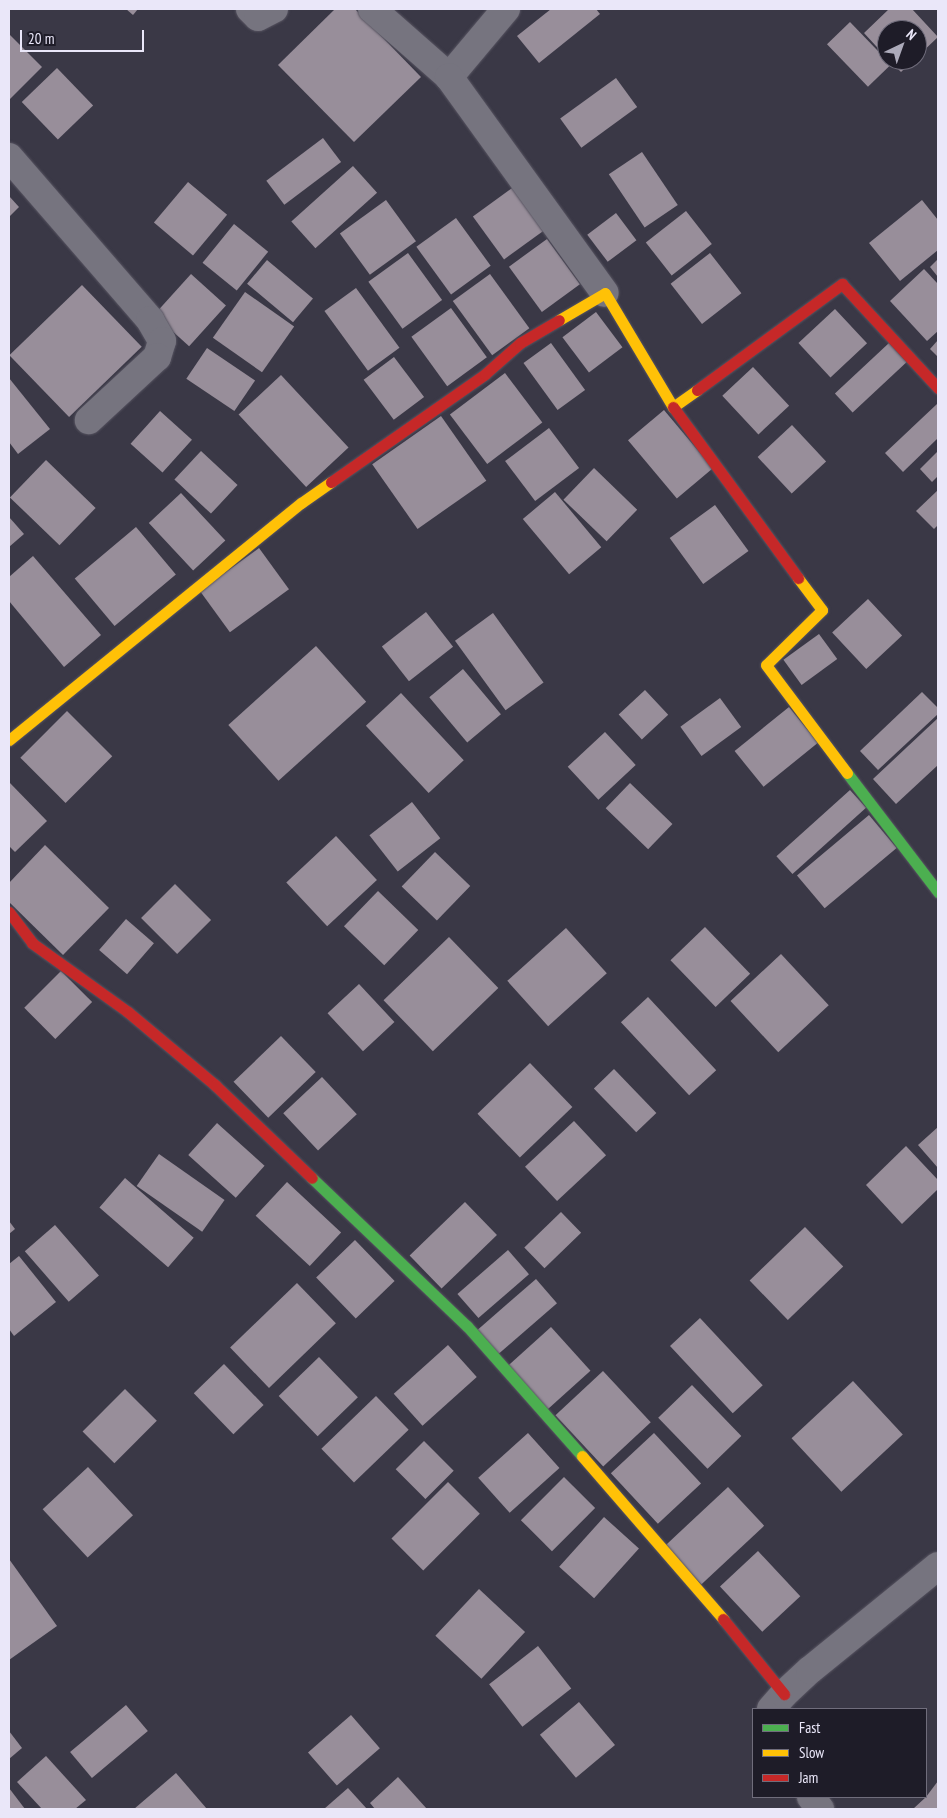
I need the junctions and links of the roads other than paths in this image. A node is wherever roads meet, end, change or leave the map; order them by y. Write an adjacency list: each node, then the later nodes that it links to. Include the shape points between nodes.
1 (250, 9): 2 (street, via 258,17)
2 (274, 9)
3 (372, 9): 5 (street)
4 (506, 9): 5 (street)
5 (449, 77): 7 (street)
6 (9, 157): 10 (street, via 150,320 162,341 157,357)
7 (605, 293): 9 (street); 11 (street, via 520,343 485,374 301,503)
8 (938, 388): 9 (street, via 842,284)
9 (673, 407): 12 (street, via 822,610 766,665)
10 (89, 420)
11 (9, 740)
12 (938, 892)
13 (9, 912): 15 (street, via 32,943 128,1012 215,1085 467,1326 687,1575)
14 (938, 1566): 15 (street)
15 (778, 1702)
16 (812, 1798): 17 (street)
17 (820, 1809)

